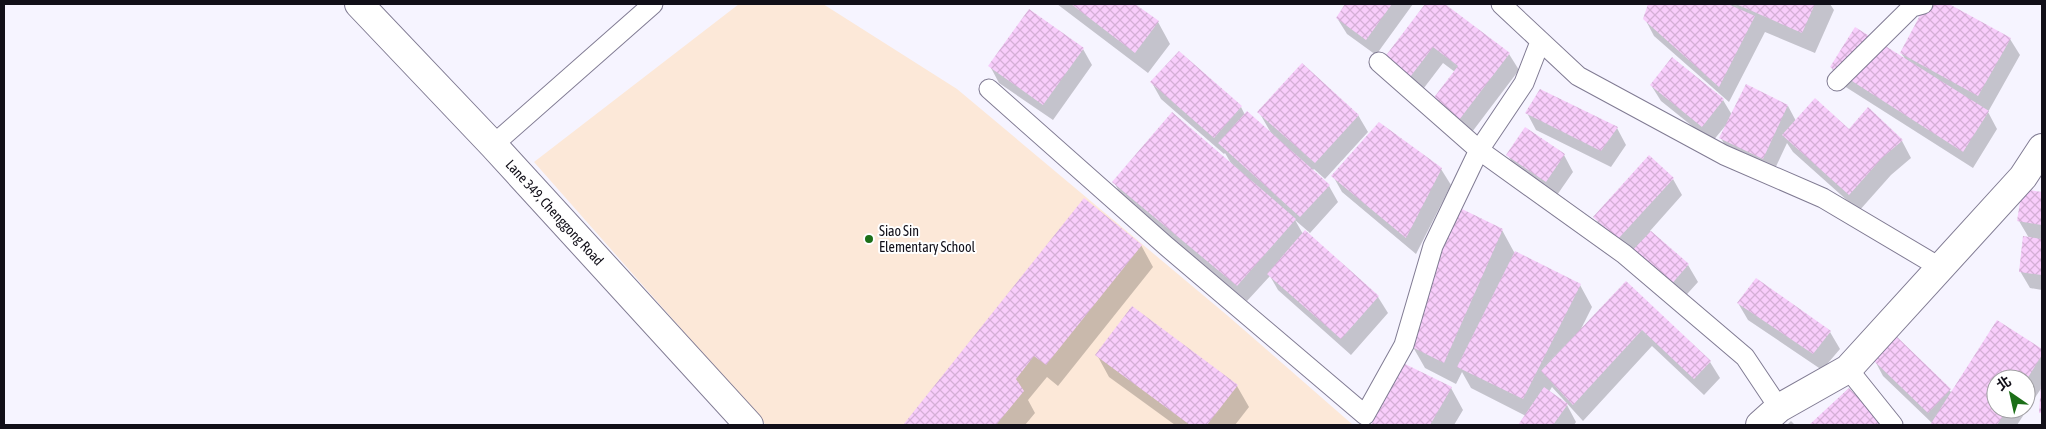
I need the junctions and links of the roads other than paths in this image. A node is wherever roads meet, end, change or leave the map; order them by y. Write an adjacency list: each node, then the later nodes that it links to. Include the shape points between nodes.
1 (359, 4): 9 (street, Lane 349, Chenggong Road)
2 (653, 4): 9 (lane)
3 (1502, 4): 5 (lane)
4 (1914, 5): 7 (lane)
5 (1540, 42): 11 (lane, via 1524,83); 12 (lane, via 1578,76 1724,155 1823,198)
6 (1379, 62): 11 (lane)
7 (1837, 81)
8 (989, 89): 11 (lane, via 1165,245 1365,415 1404,345 1432,246)
9 (493, 144): 15 (street, Lane 349, Chenggong Road)
10 (2042, 148): 12 (street, via 2024,177)
11 (1479, 150): 14 (lane, via 1624,254 1745,358)
12 (1940, 268): 13 (street)
13 (1848, 369): 14 (street); 16 (lane)
14 (1770, 417)
15 (749, 425)
16 (1893, 425)

